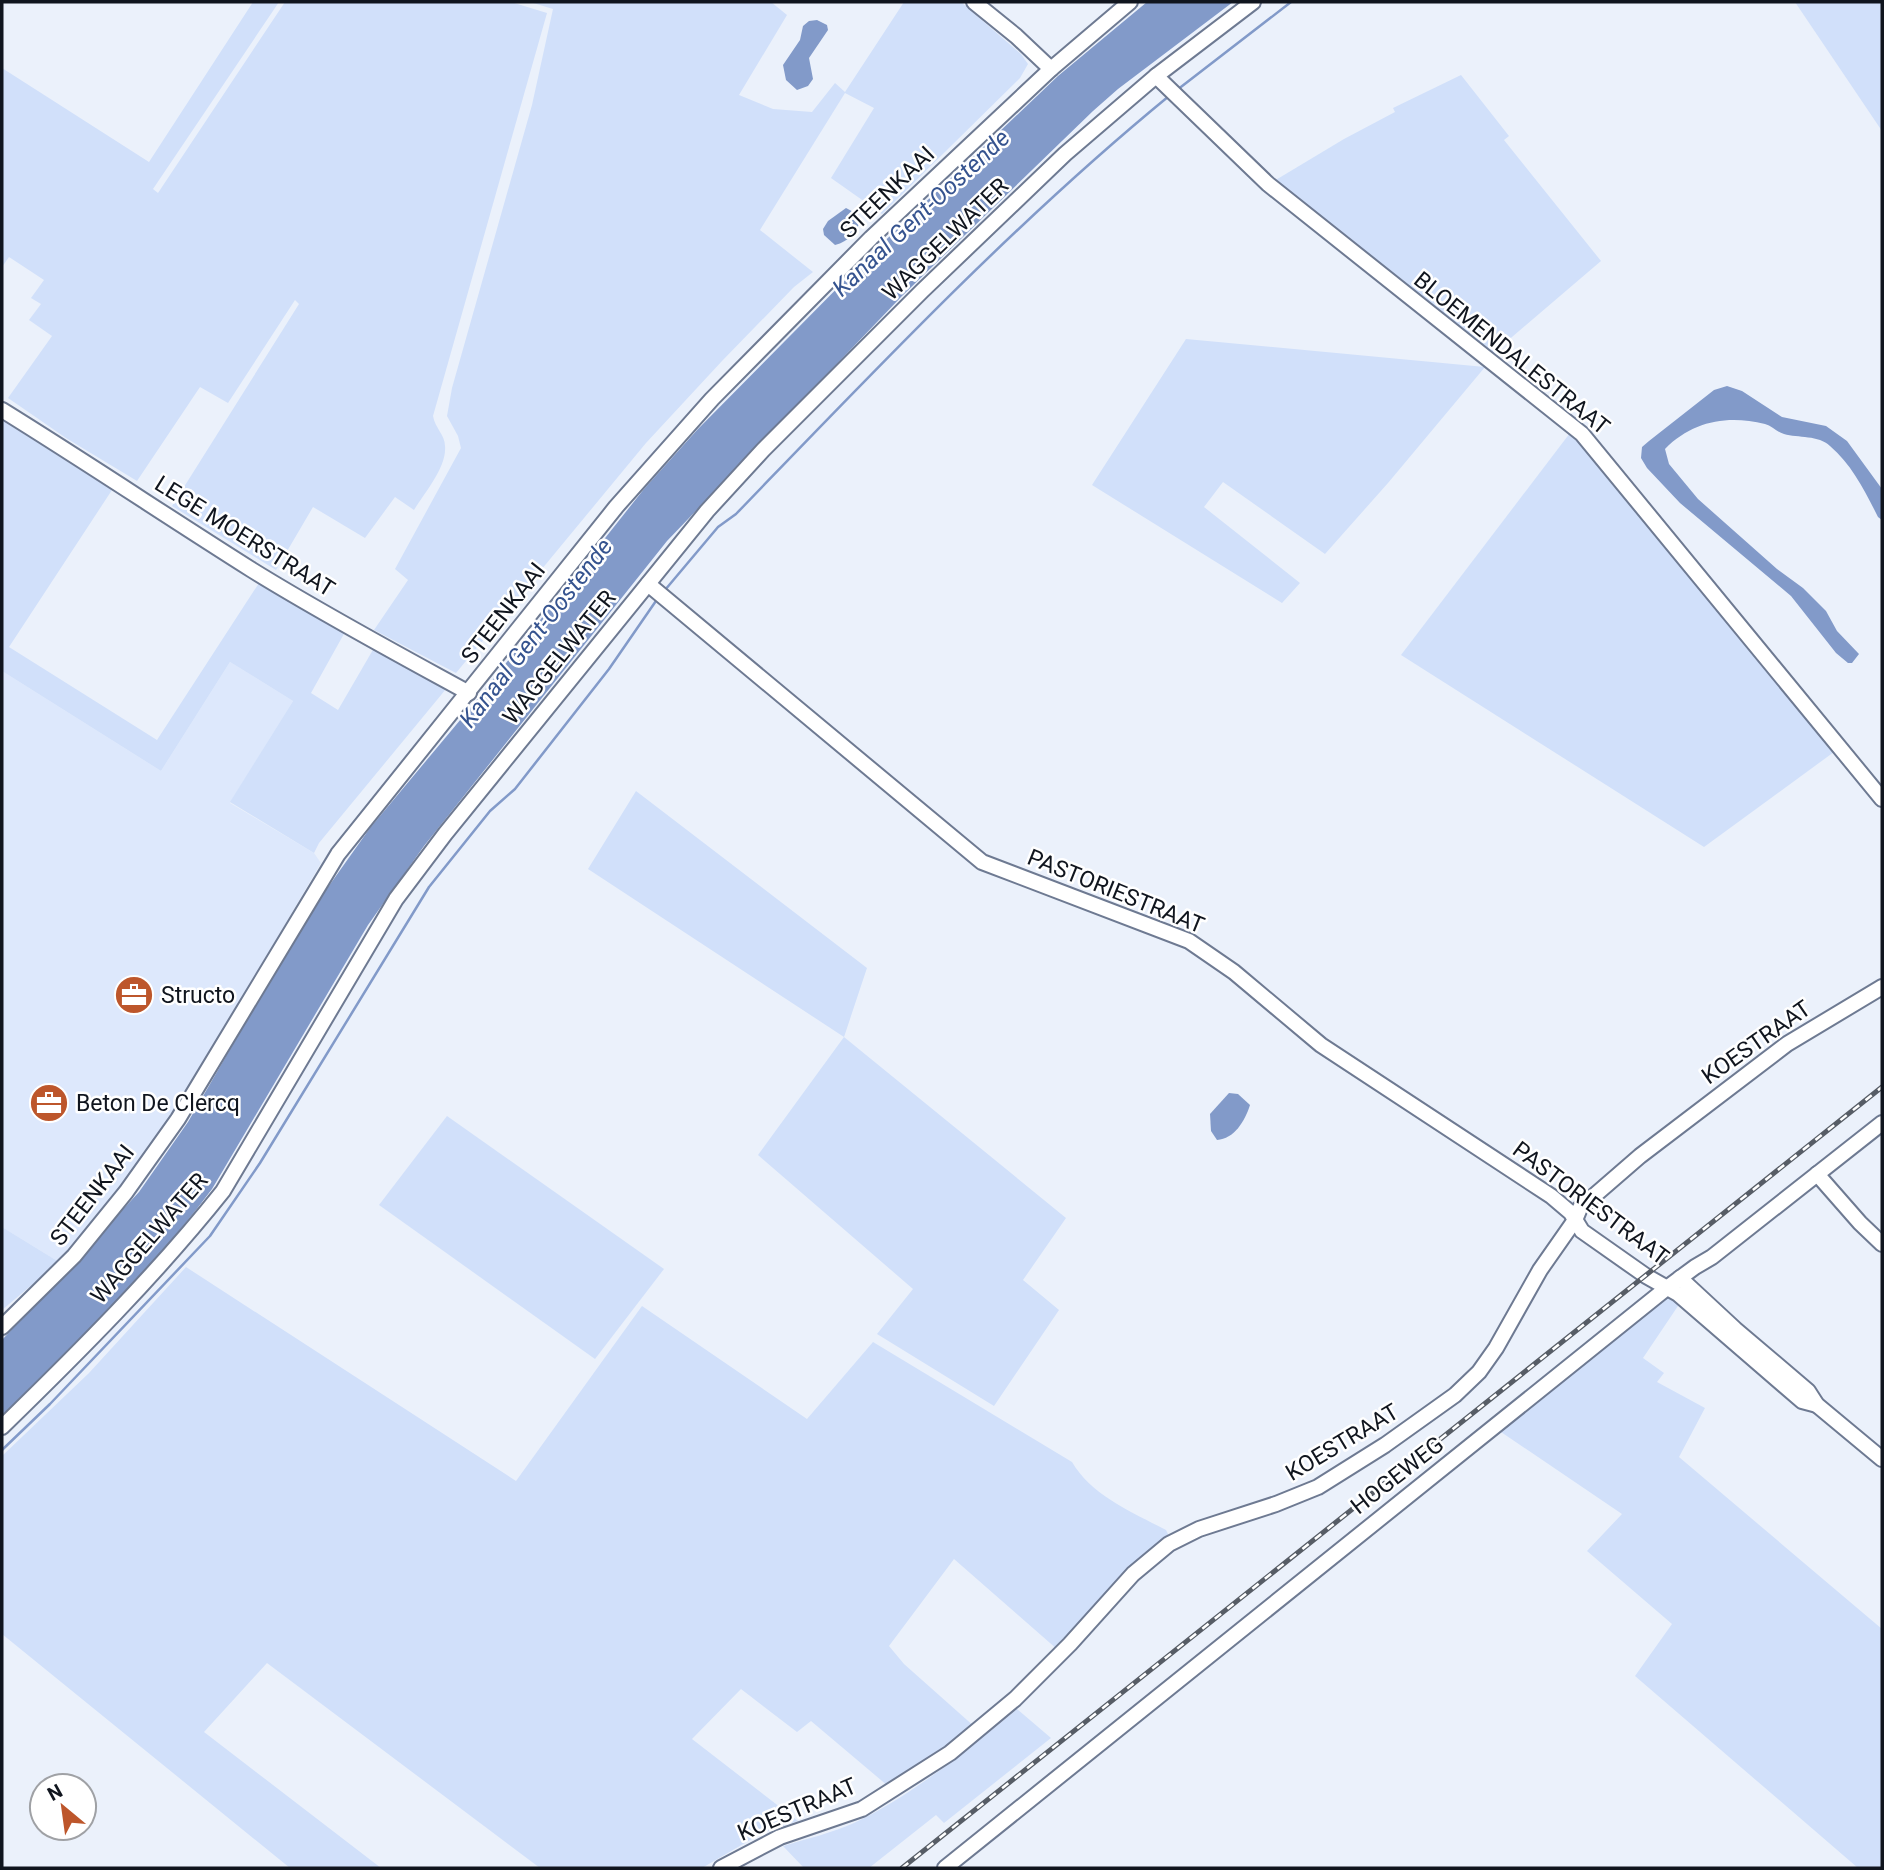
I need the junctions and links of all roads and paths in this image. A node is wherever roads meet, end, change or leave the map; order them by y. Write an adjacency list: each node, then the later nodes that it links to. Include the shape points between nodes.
1 (974, 2): 4 (street)
2 (1130, 2): 4 (street, STEENKAAI)
3 (1253, 2): 5 (street, WAGGELWATER)
4 (1051, 69): 8 (street, STEENKAAI, via 871,237 712,399 616,507)
5 (1156, 76): 7 (street, WAGGELWATER, via 1065,154 763,450 707,511); 9 (street, BLOEMENDALESTRAAT, via 1268,184 1582,434)
6 (2, 410): 8 (street, LEGE MOERSTRAAT, via 253,570)
7 (656, 591): 13 (street, PASTORIESTRAAT, via 982,862 1189,941 1321,1045 1551,1196); 17 (street, WAGGELWATER, via 445,834 396,899 223,1191 77,1353)
8 (469, 692): 16 (street, STEENKAAI, via 338,854 178,1119 126,1192 74,1256)
9 (1882, 799)
10 (1882, 987): 13 (street, KOESTRAAT, via 1806,1032 1728,1089 1613,1178 1580,1208)
11 (1882, 1123): 12 (street, HOGEWEG)
12 (1817, 1174): 14 (street); 15 (street, HOGEWEG)
13 (1575, 1220): 15 (street, PASTORIESTRAAT, via 1582,1231 1635,1269); 19 (street, KOESTRAAT, via 1492,1354 1455,1395 1318,1487 1169,1544 1133,1574 1015,1699 950,1753 862,1809 780,1837)
14 (1882, 1244)
15 (1674, 1282): 18 (street, PASTORIESTRAAT, via 1755,1355 1808,1391 1817,1405); 20 (street, HOGEWEG)
16 (2, 1327)
17 (2, 1427)
18 (1882, 1459)
19 (720, 1868)
20 (945, 1868)

